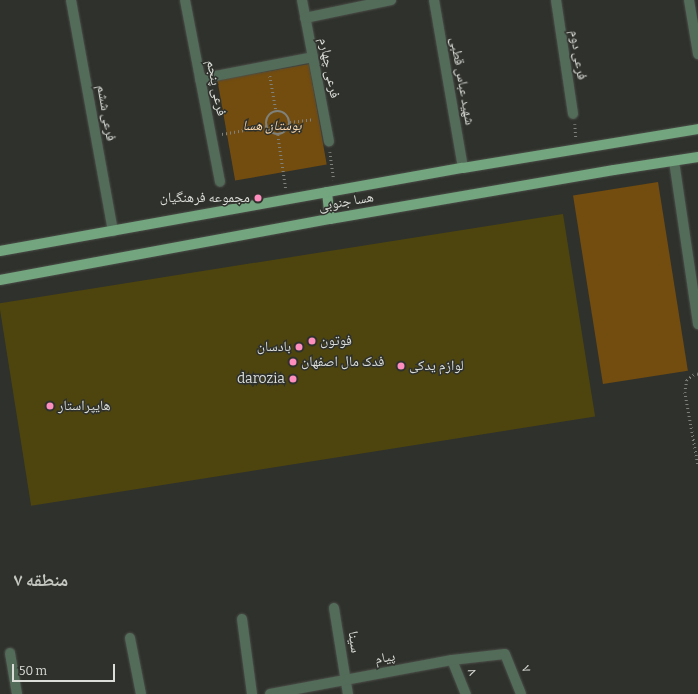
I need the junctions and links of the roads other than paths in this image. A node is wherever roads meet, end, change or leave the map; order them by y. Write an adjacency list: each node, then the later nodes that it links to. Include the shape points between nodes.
1 (71, 0): 21 (street, فرعی ششم)
2 (185, 0): 11 (street, فرعی پنجم)
3 (302, 0): 8 (street, فرعی چهارم)
4 (391, 0): 8 (street)
5 (434, 0): 17 (street, شهید عباس قطبی)
6 (556, 0): 12 (street, فرعی دوم)
7 (688, 0): 9 (street)
8 (305, 18): 10 (street, فرعی چهارم)
9 (698, 54)
10 (313, 57): 11 (street); 14 (street, فرعی چهارم)
11 (200, 79): 18 (street, فرعی پنجم)
12 (573, 114)
13 (698, 129): 17 (main road, هسا جنوبی)
14 (329, 141)
15 (698, 157): 16 (main road, هسا جنوبی)
16 (674, 161): 20 (main road, هسا جنوبی); 24 (street)
17 (463, 168): 19 (main road, هسا جنوبی)
18 (220, 182)
19 (331, 192): 20 (main road); 21 (main road, هسا جنوبی)
20 (330, 219): 23 (main road, هسا جنوبی)
21 (113, 231): 22 (main road, هسا جنوبی)
22 (0, 251)
23 (0, 280)
24 (698, 324)
25 (334, 608): 31 (street, سینا)
26 (242, 619): 34 (street)
27 (130, 638): 33 (street)
28 (10, 653): 32 (street)
29 (506, 654): 30 (street, پیام); 38 (street, ۷)
30 (452, 660): 31 (street, پیام); 37 (street, ۸)
31 (345, 680): 35 (street, پیام); 36 (street, سینا)
32 (17, 694)
33 (141, 694)
34 (252, 694)
35 (270, 694)
36 (348, 694)
37 (466, 694)
38 (521, 694)

